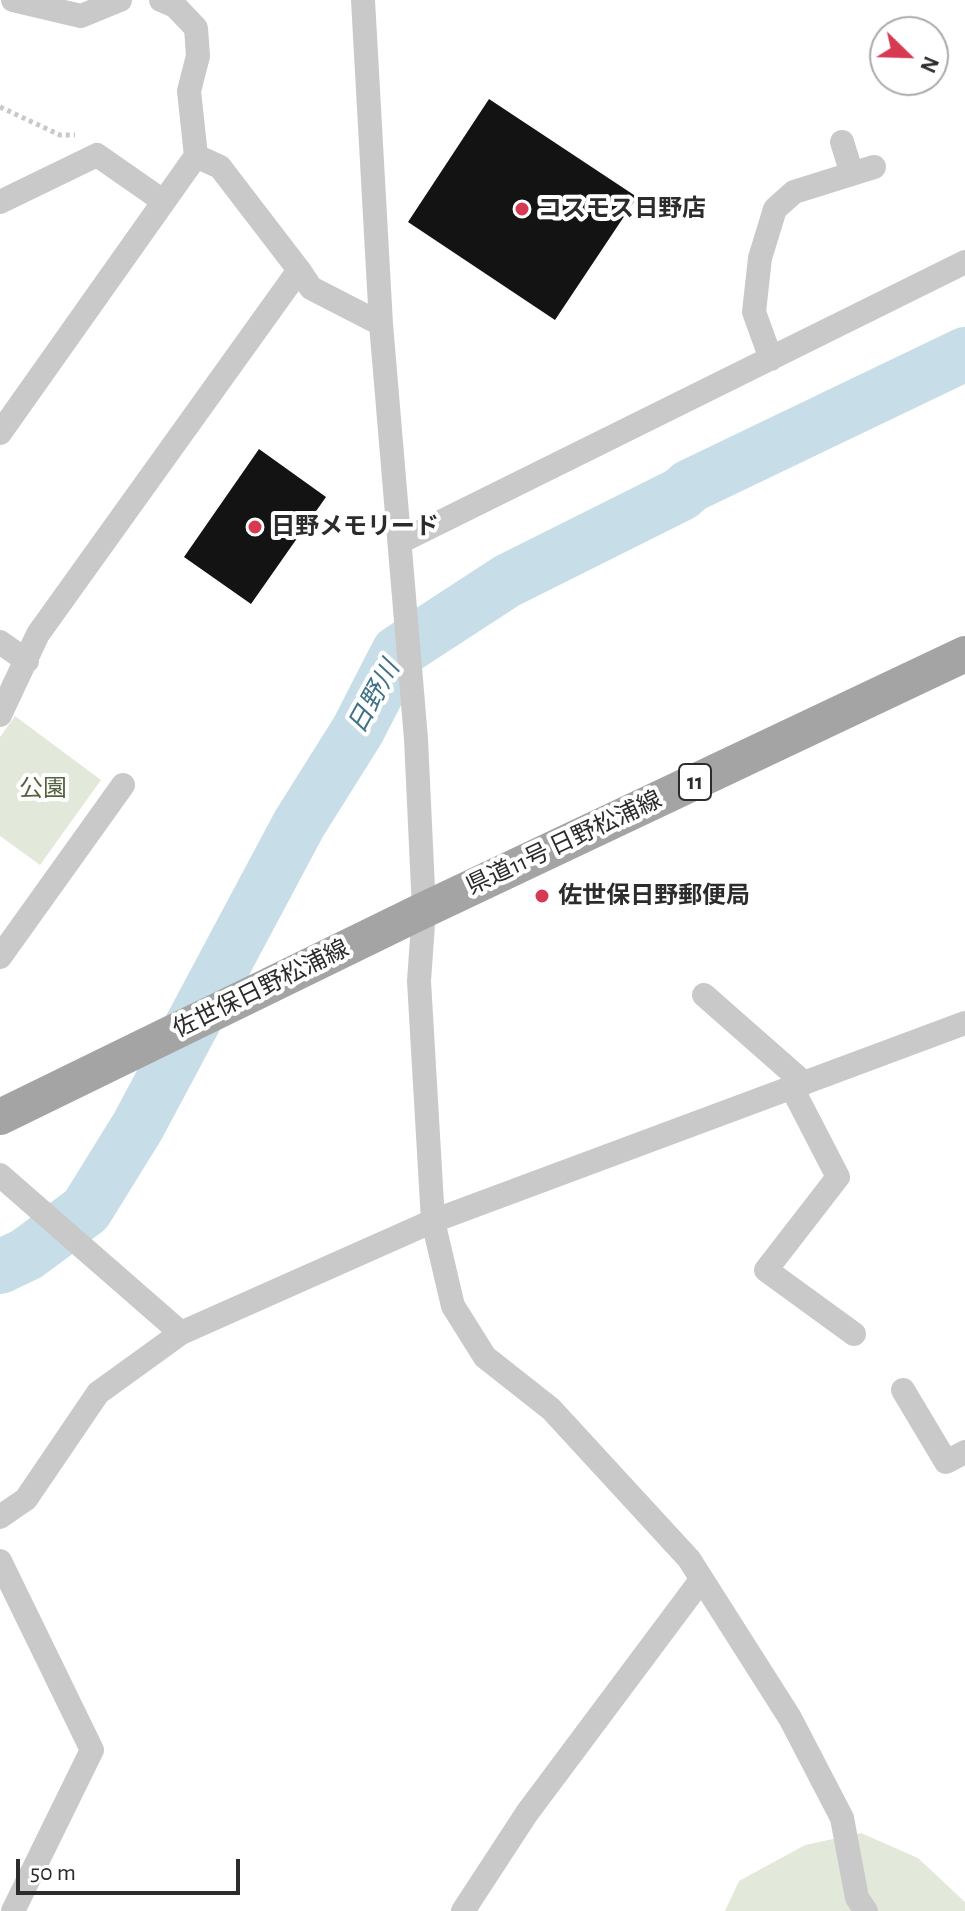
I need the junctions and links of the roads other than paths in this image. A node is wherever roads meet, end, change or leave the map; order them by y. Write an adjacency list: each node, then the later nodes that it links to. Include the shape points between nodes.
1 (13, 0): 2 (street, via 81,16)
2 (120, 0)
3 (161, 0): 6 (street, via 175,6 196,28 198,56 189,91)
4 (363, 0): 11 (street)
5 (842, 142): 12 (street, via 863,171 794,192 775,209 760,258 754,312)
6 (196, 156): 7 (street); 10 (street, via 220,167)
7 (163, 201): 8 (street, via 97,155); 13 (street)
8 (0, 202)
9 (965, 262): 12 (street)
10 (299, 270): 11 (street, via 311,288); 17 (street, via 38,634)
11 (381, 324): 14 (street)
12 (771, 359): 14 (street)
13 (0, 433)
14 (400, 542): 20 (street)
15 (0, 642): 17 (street)
16 (965, 654): 20 (main road, 県道11号 日野松浦線 / 11)
17 (27, 661): 18 (street)
18 (0, 715)
19 (123, 785): 21 (street)
20 (424, 910): 25 (main road, 佐世保日野松浦線 / 11); 27 (street, via 419,981)
21 (0, 957)
22 (704, 995): 24 (street)
23 (965, 1023): 24 (street)
24 (798, 1086): 27 (street); 29 (street, via 838,1177 766,1270)
25 (0, 1117)
26 (0, 1175): 28 (street)
27 (433, 1221): 28 (street); 34 (street, via 453,1306 485,1357 551,1409 689,1559)
28 (181, 1333): 32 (street, via 98,1393 26,1499)
29 (854, 1334)
30 (903, 1390): 31 (street, via 946,1462)
31 (965, 1452)
32 (0, 1517)
33 (0, 1561): 35 (street, via 92,1750)
34 (701, 1580): 36 (street, via 527,1813); 37 (street, via 790,1718 842,1818 857,1898)
35 (13, 1911)
36 (463, 1911)
37 (866, 1911)

